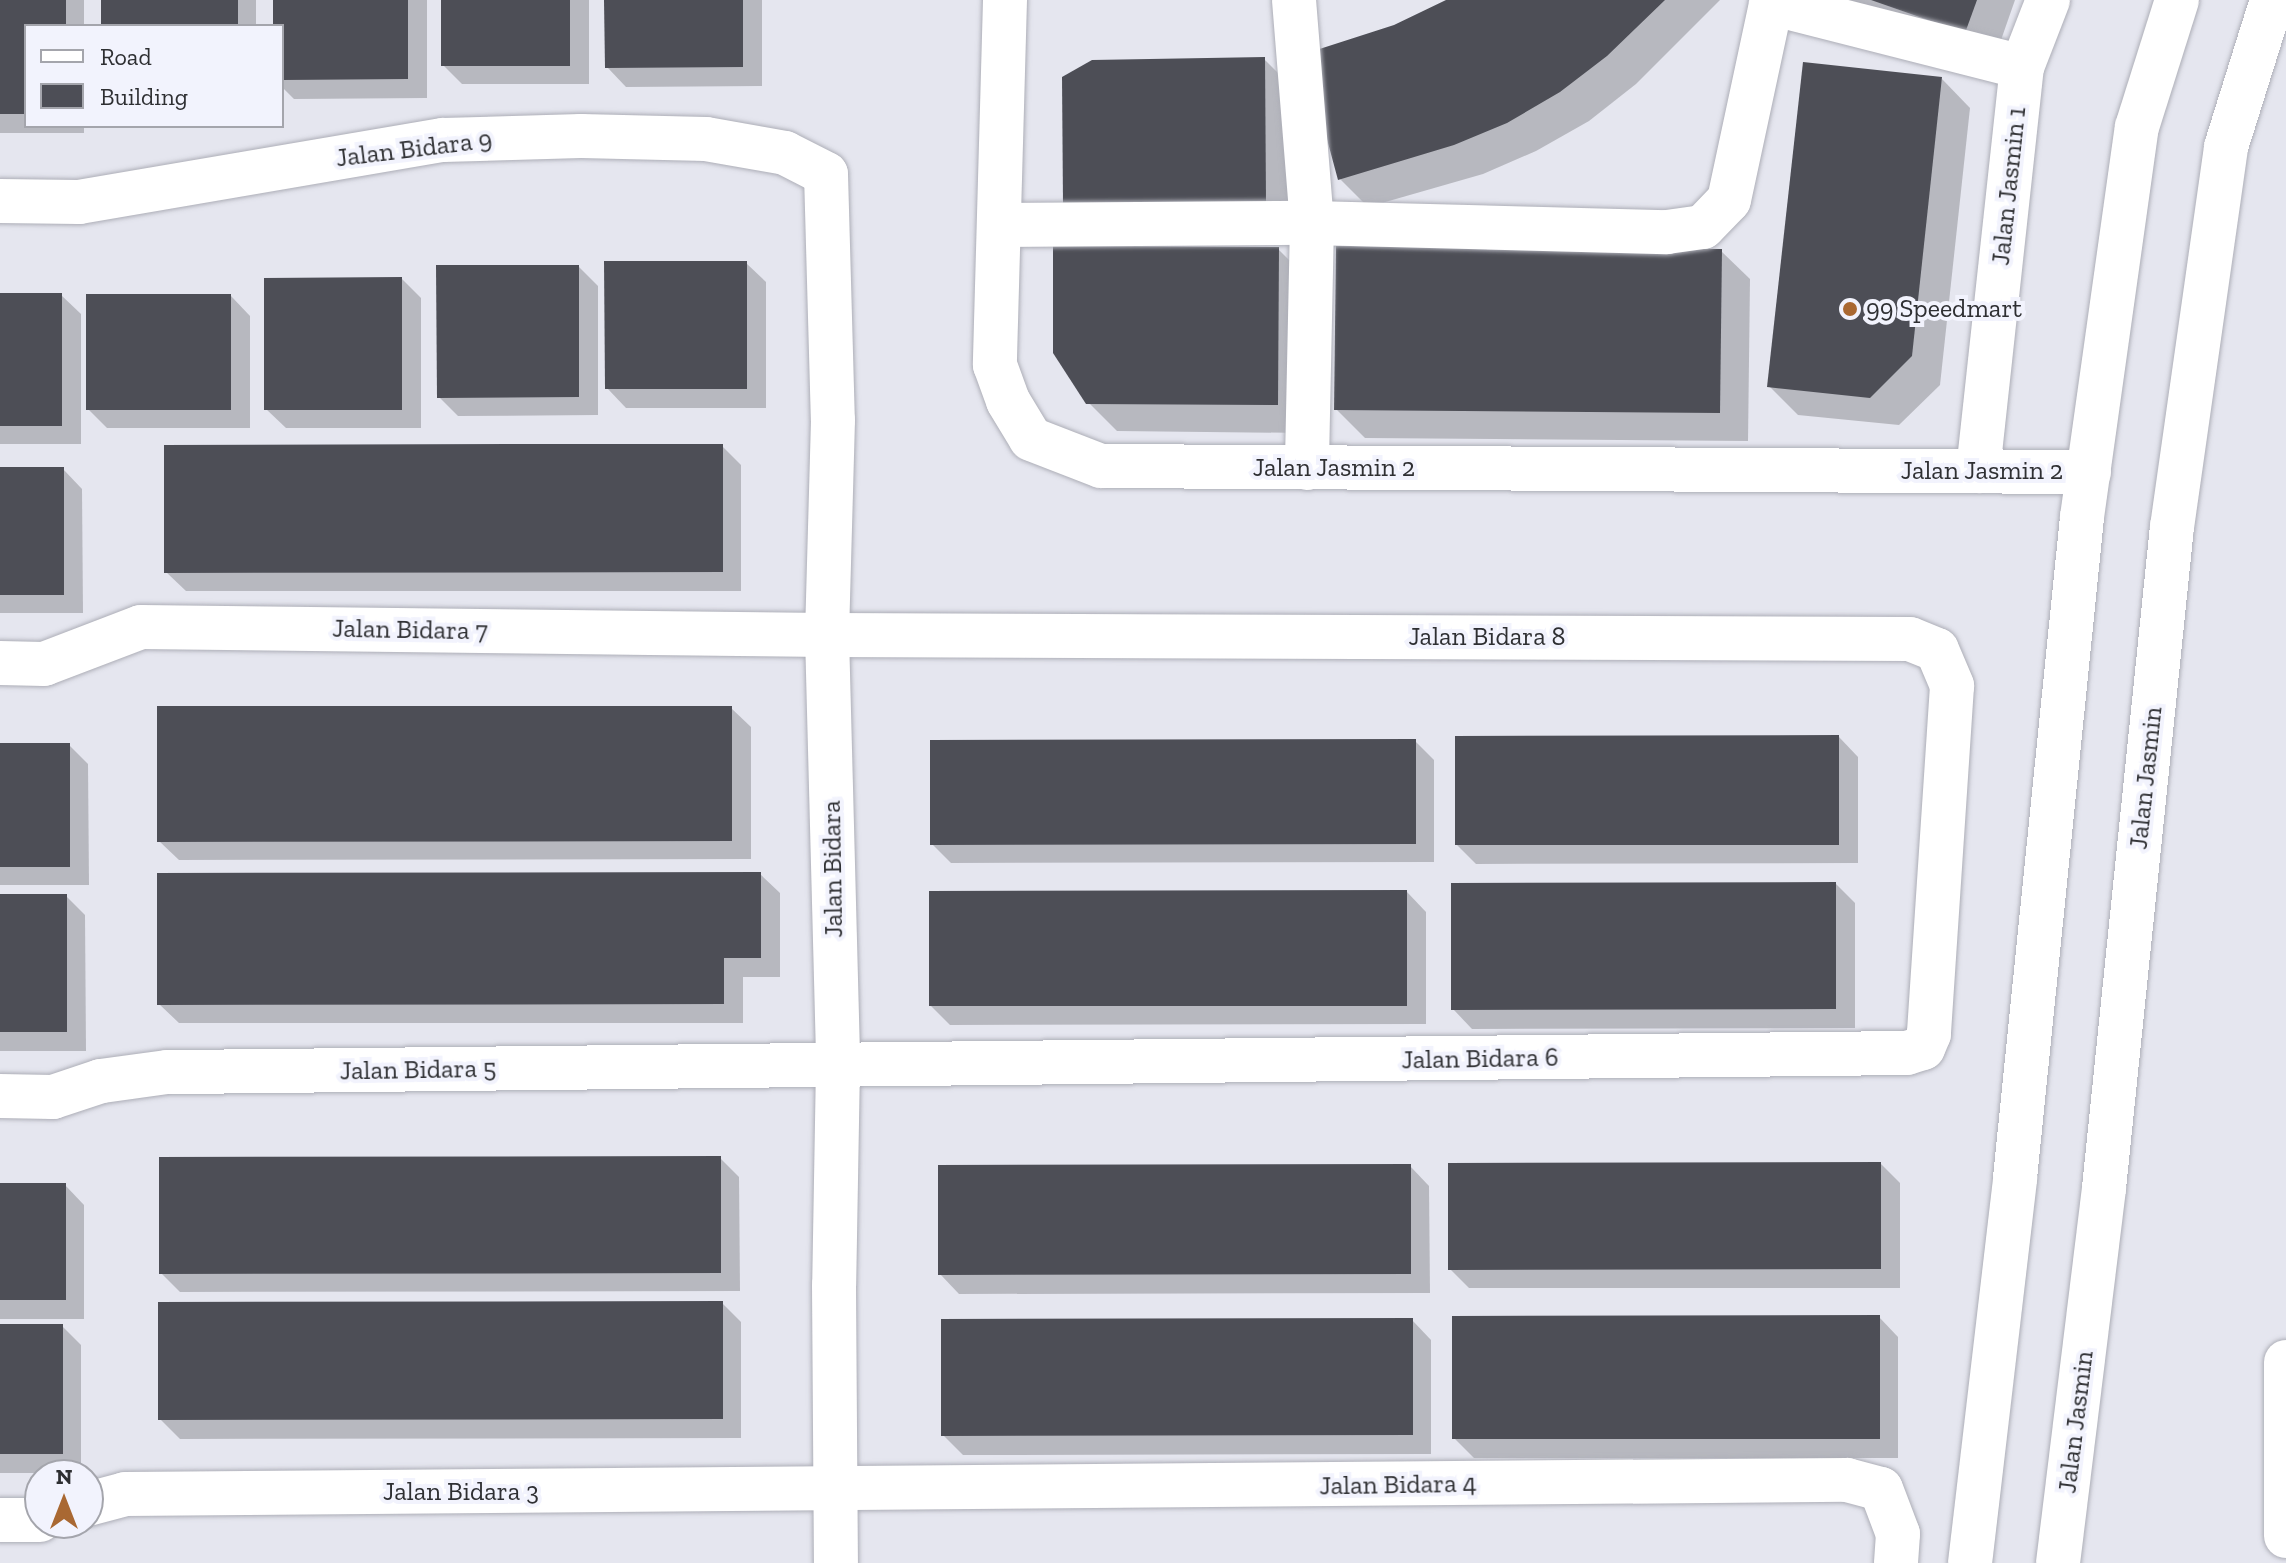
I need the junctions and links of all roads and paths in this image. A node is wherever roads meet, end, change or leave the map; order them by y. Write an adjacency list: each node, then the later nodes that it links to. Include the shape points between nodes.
1 (1005, 0): 11 (street, Jalan Jasmin 2)
2 (1294, 0): 10 (street)
3 (2048, 0): 7 (street, Jalan Jasmin 1)
4 (2177, 0): 14 (street, via 2137,127)
5 (2272, 0): 29 (street, Jalan Jasmin, via 2226,147 2174,514 2104,1188)
6 (1771, 1): 7 (street); 10 (street, via 1729,200 1703,227 1667,232)
7 (2022, 67): 13 (street, Jalan Jasmin 1)
8 (826, 174): 9 (street, Jalan Bidara 9, via 785,153 706,139 443,140 79,202); 15 (street, Jalan Bidara, via 833,420)
9 (0, 201)
10 (1312, 223): 11 (street); 12 (street)
11 (999, 225): 12 (street, Jalan Jasmin 2, via 995,365 1008,401 1031,439 1101,466)
12 (1307, 468): 13 (street, Jalan Jasmin 2)
13 (1978, 471): 14 (street, Jalan Jasmin 2)
14 (2089, 472): 28 (street)
15 (827, 635): 16 (street, Jalan Bidara 7, via 141,627 44,664); 17 (street, Jalan Bidara 8, via 1910,639 1937,650 1952,686); 18 (street, Jalan Bidara)
16 (0, 663)
17 (1941, 853): 18 (street, Jalan Bidara 6, via 1929,1034 1923,1048 1907,1053)
18 (838, 1065): 19 (street, Jalan Bidara 5, via 167,1072 101,1081 53,1097); 21 (street, Jalan Bidara)
19 (0, 1096)
20 (2286, 1362): 23 (street)
21 (836, 1491): 22 (street, Jalan Bidara 3, via 125,1494); 26 (street, Jalan Bidara); 27 (street, Jalan Bidara 4, via 1847,1480 1881,1489 1898,1534)
22 (104, 1500)
23 (2285, 1517)
24 (0, 1520): 25 (street)
25 (24, 1520)
26 (836, 1563)
27 (1896, 1563)
28 (1970, 1563)
29 (2058, 1563)

